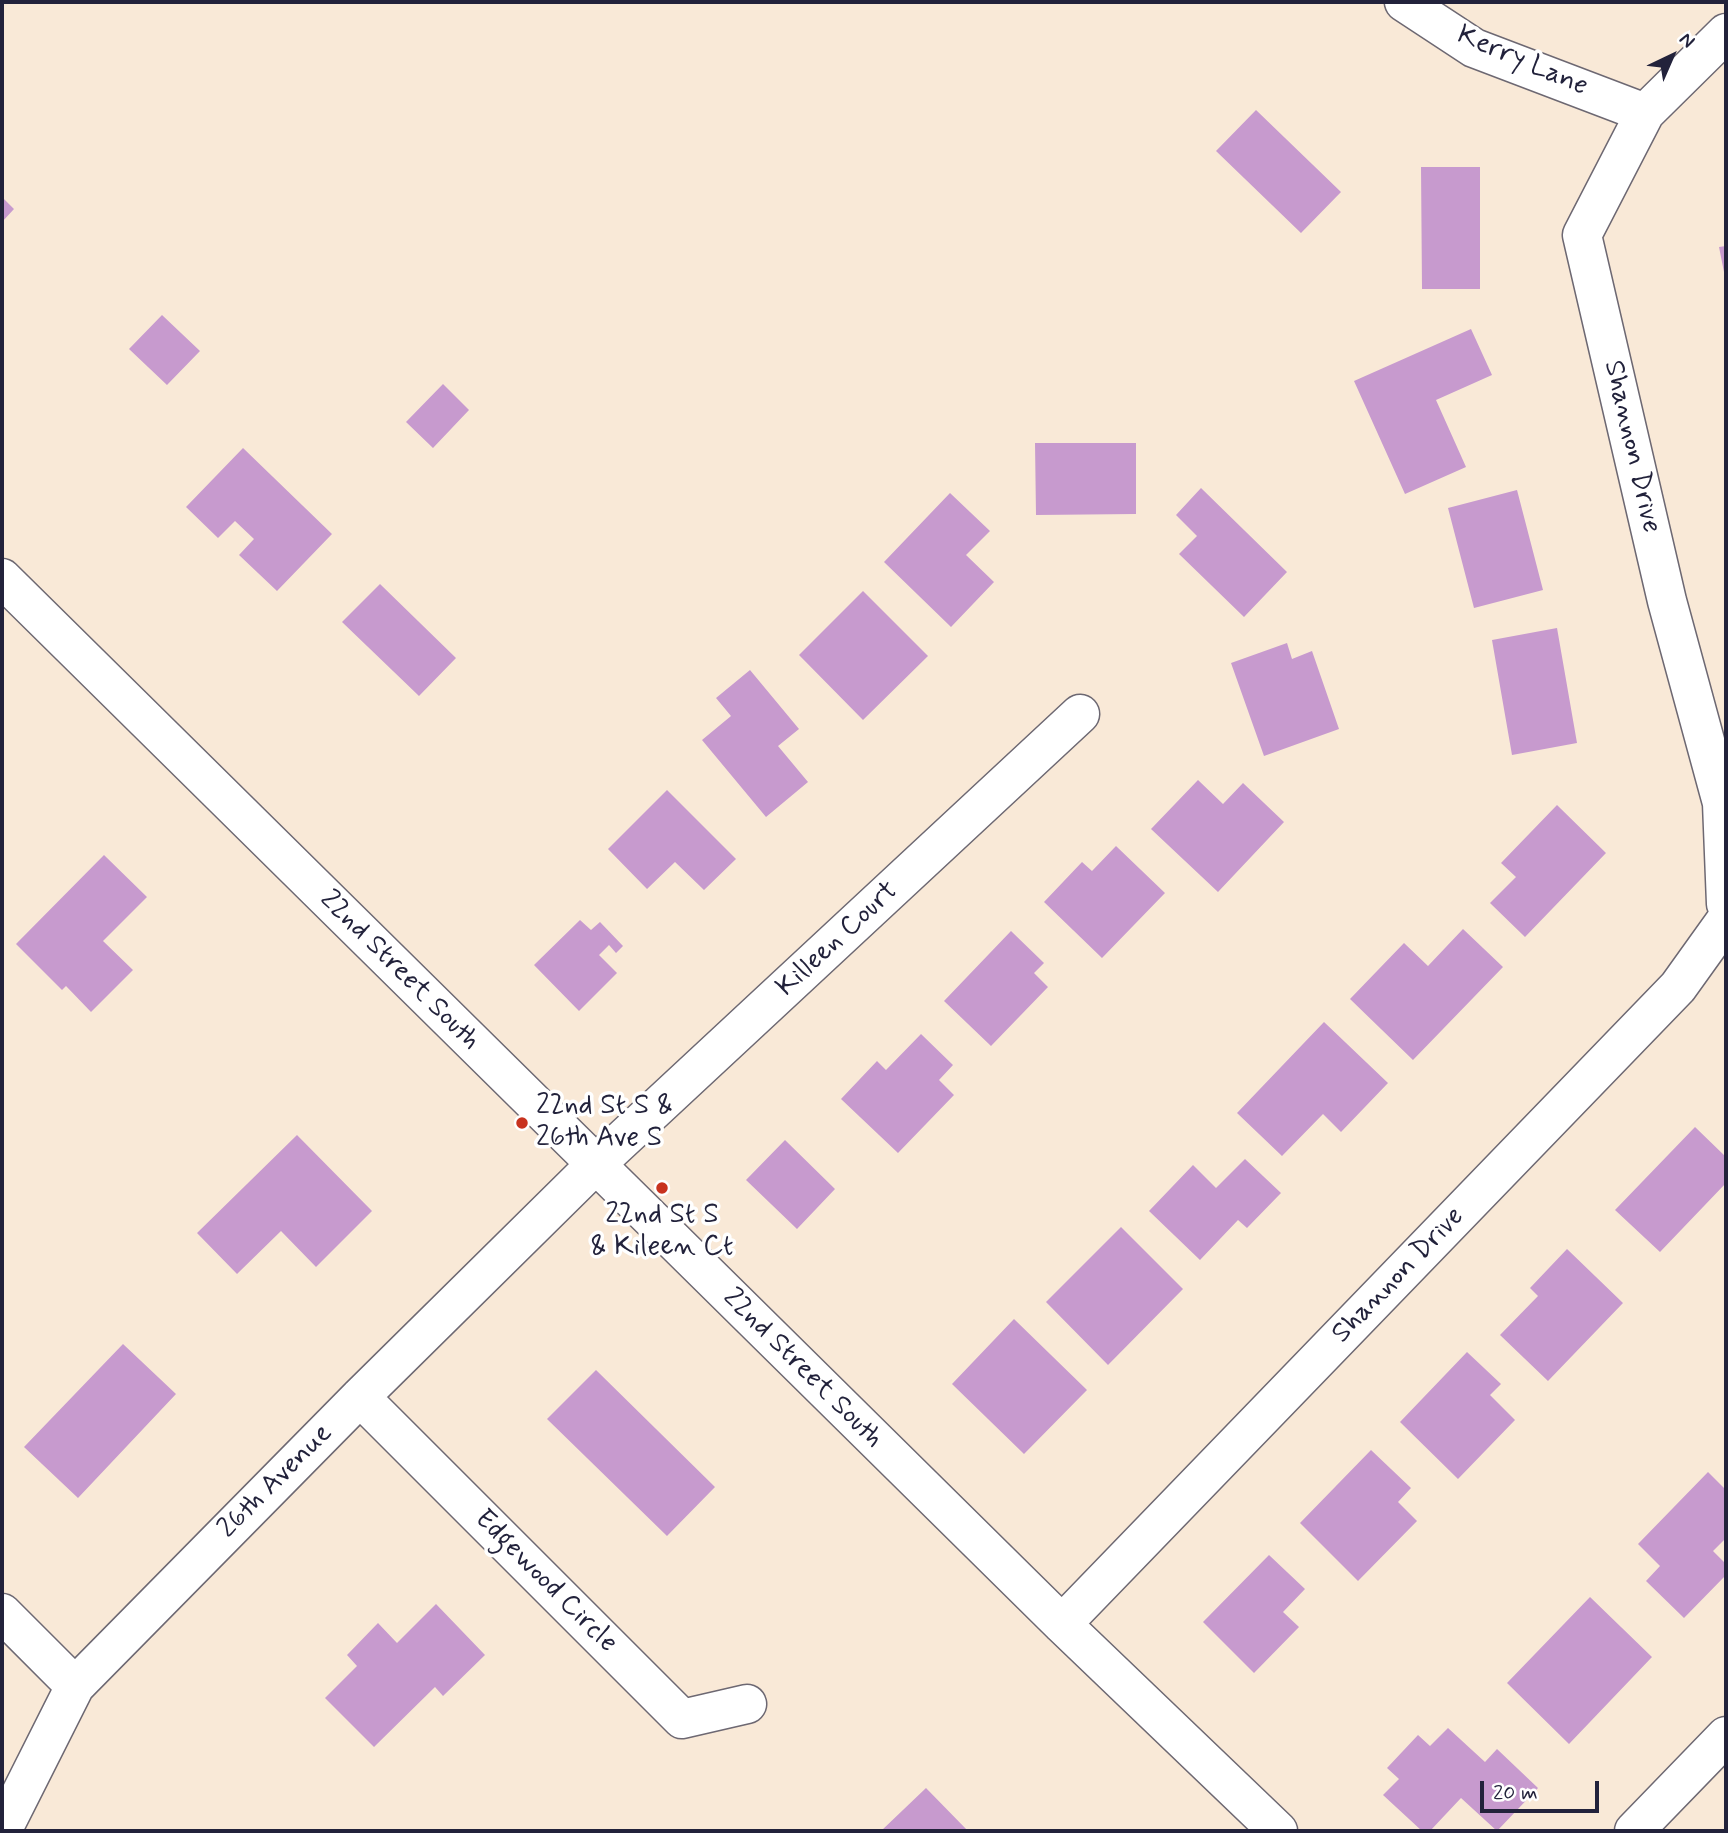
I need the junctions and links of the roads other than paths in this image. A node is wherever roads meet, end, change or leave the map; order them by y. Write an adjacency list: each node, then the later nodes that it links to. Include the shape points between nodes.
1 (1404, 2): 3 (street, Kerry Lane, via 1474,48)
2 (1726, 33): 3 (street, Shannon Drive)
3 (1645, 113): 6 (street, Shannon Drive, via 1582,235 1667,601 1721,803)
4 (2, 578): 8 (street, 22nd Street South)
5 (1080, 714): 8 (street, Killeen Court)
6 (1726, 904)
7 (1726, 920): 11 (street, Shannon Drive, via 1678,987)
8 (595, 1166): 9 (street, 26th Avenue); 11 (street, 22nd Street South)
9 (360, 1397): 12 (street, 26th Avenue); 13 (street, Edgewood Circle, via 682,1719)
10 (2, 1613): 12 (street)
11 (1062, 1624): 16 (street, 22nd Street South)
12 (75, 1686): 15 (street, 26th Avenue)
13 (747, 1704)
14 (1726, 1736): 17 (street)
15 (2, 1831)
16 (1278, 1831)
17 (1634, 1831)

